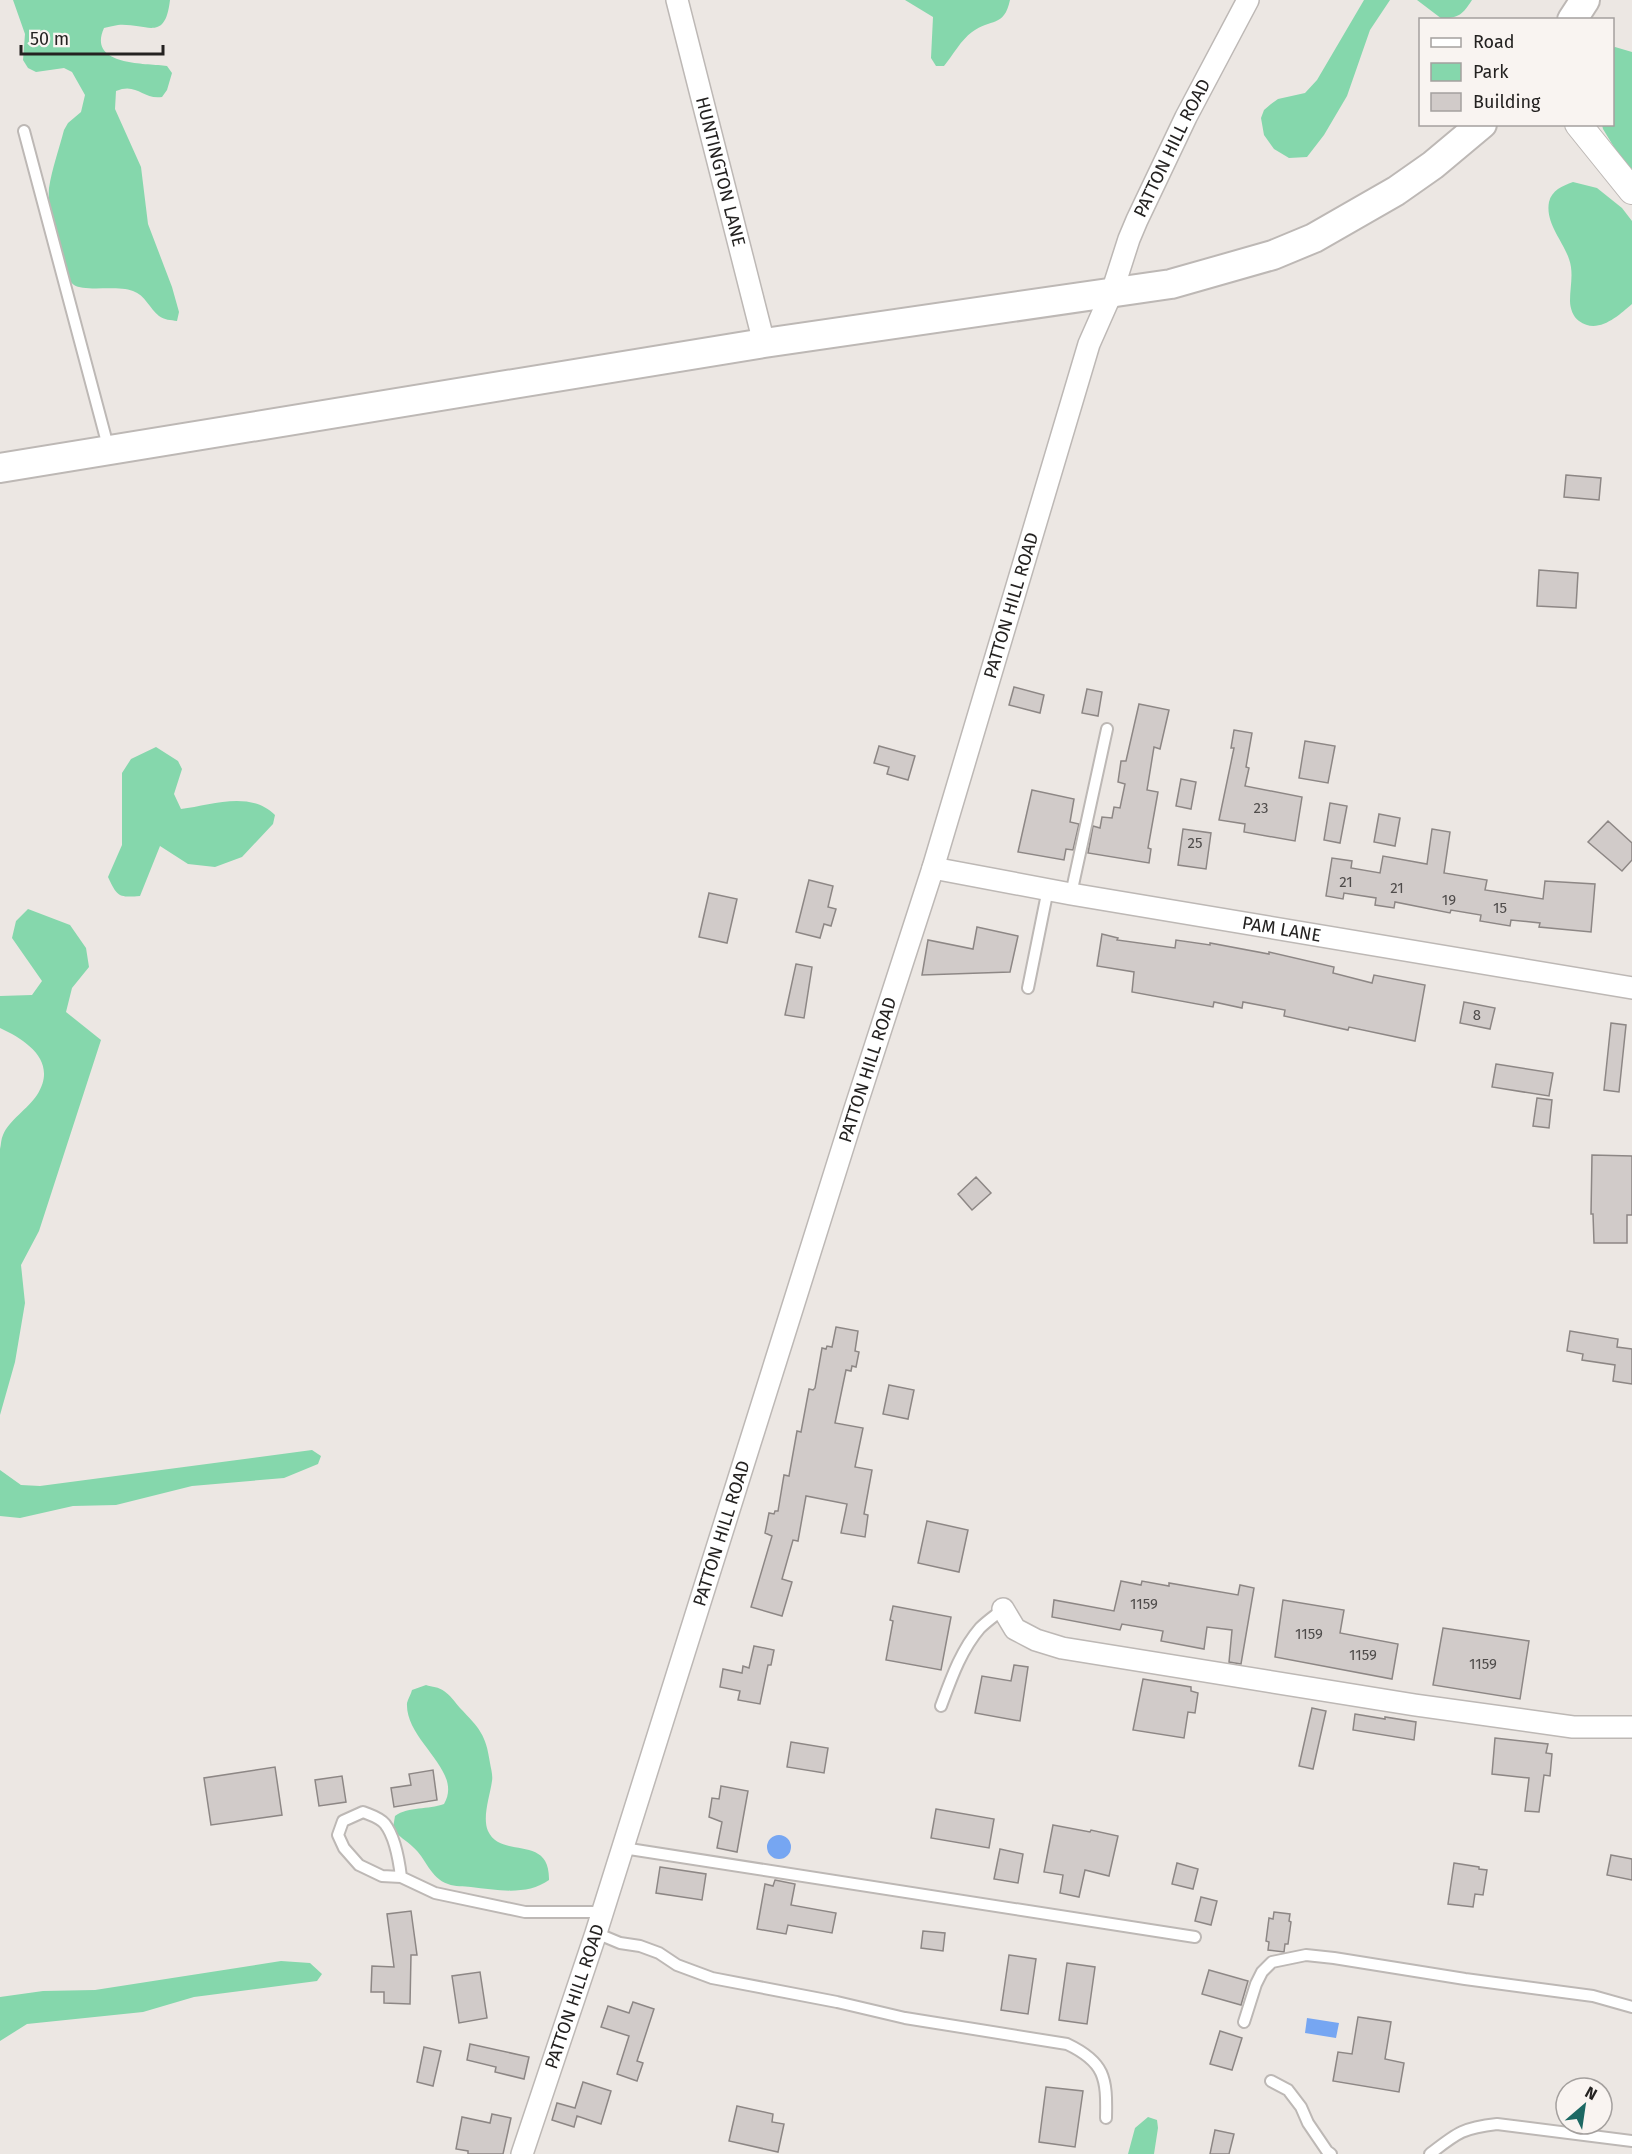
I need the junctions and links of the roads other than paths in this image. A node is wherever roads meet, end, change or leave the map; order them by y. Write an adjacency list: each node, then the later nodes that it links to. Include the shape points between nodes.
1 (677, 0): 10 (street, HUNTINGTON LANE)
2 (1248, 0): 9 (street, PATTON HILL ROAD, via 1137,220)
3 (1585, 0): 4 (main road)
4 (1573, 18)
5 (1480, 126): 9 (main road, via 1395,191 1314,238 1273,255 1171,284)
6 (1580, 126): 8 (street)
7 (24, 131): 11 (lane)
8 (1632, 190)
9 (1112, 292): 10 (main road); 14 (street, PATTON HILL ROAD, via 1089,344)
10 (764, 343): 11 (main road)
11 (109, 450): 12 (main road)
12 (0, 468)
13 (1107, 729): 16 (lane)
14 (933, 868): 15 (street, PAM LANE); 22 (street, PATTON HILL ROAD)
15 (1048, 889): 16 (street, PAM LANE); 17 (lane)
16 (1071, 894): 18 (street, PAM LANE)
17 (1028, 988)
18 (1632, 988)
19 (1003, 1609): 20 (lane, via 981,1628 963,1654); 21 (street, via 1015,1629 1062,1648 1562,1726)
20 (941, 1706)
21 (1632, 1727)
22 (623, 1848): 24 (street, PATTON HILL ROAD); 26 (lane)
23 (401, 1876): 23 (lane, via 382,1876 359,1865 338,1835 343,1821 363,1812 385,1825); 24 (lane, via 435,1893 525,1912)
24 (603, 1912): 25 (street, PATTON HILL ROAD)
25 (596, 1933): 30 (lane, via 659,1953 677,1965 712,1978 904,2018 1067,2044 1086,2053 1099,2067 1107,2088); 32 (street, PATTON HILL ROAD)
26 (1195, 1937)
27 (1632, 2007): 28 (lane, via 1593,1996 1306,1955 1272,1962 1262,1972)
28 (1244, 2022)
29 (1271, 2081): 33 (lane, via 1288,2090)
30 (1106, 2118)
31 (1632, 2140): 34 (lane, via 1497,2124 1459,2132)
32 (522, 2154)
33 (1331, 2154)
34 (1430, 2154)

